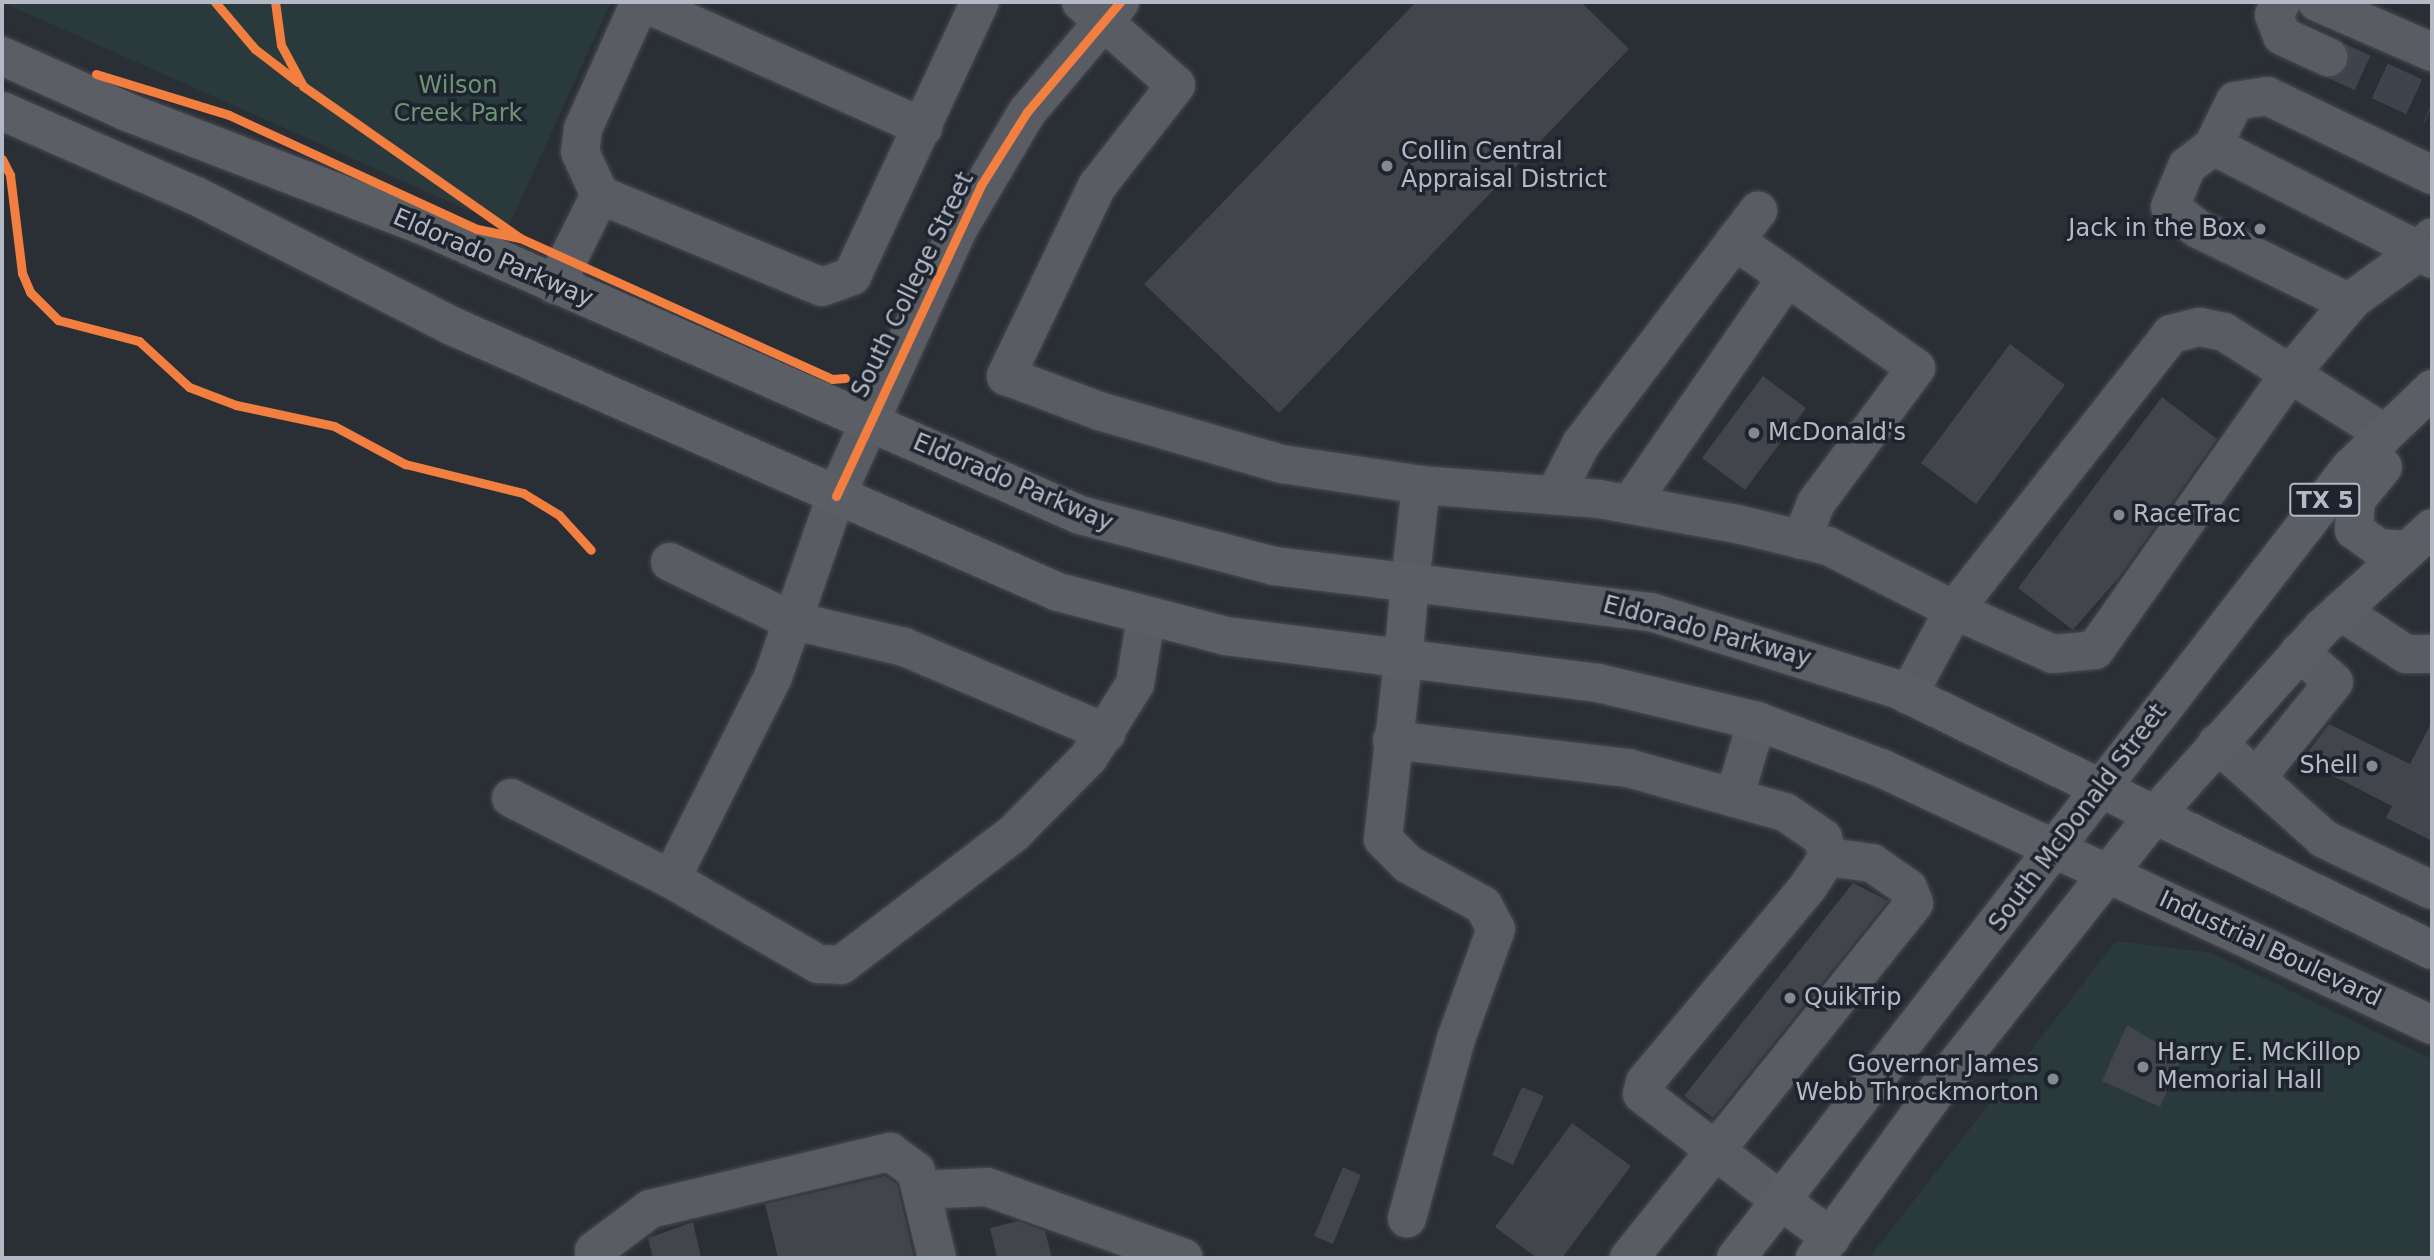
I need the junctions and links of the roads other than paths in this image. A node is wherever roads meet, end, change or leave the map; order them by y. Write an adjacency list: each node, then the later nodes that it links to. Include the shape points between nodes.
1 (641, 2): 10 (street); 13 (street, via 583,130 580,152)
2 (980, 2): 10 (street)
3 (2281, 2): 8 (street, via 2274,15 2282,36)
4 (2317, 2): 6 (street)
5 (1101, 8): 23 (street, South College Street, via 981,185); 25 (street, via 1176,85 1097,186 1006,376 1282,464)
6 (2432, 52)
7 (2, 56): 18 (main road, Eldorado Parkway, via 127,112 429,228)
8 (2328, 57)
9 (2, 111): 27 (main road, via 400,302)
10 (923, 127): 13 (street, via 852,276 839,285 822,287 787,276)
11 (2213, 146): 12 (street, via 2235,101 2267,96); 16 (street); 19 (street, via 2187,166 2170,207 2198,229)
12 (2432, 175)
13 (600, 195): 18 (street)
14 (1758, 211): 15 (street)
15 (1735, 241): 17 (street); 26 (street, via 1581,444)
16 (2428, 249): 19 (street)
17 (1787, 277): 28 (street); 30 (street, via 1916,368 1816,503)
18 (555, 285): 23 (main road, Eldorado Parkway)
19 (2350, 303): 20 (street)
20 (2290, 374): 24 (street); 33 (street, via 2224,332 2200,327 2171,334); 33 (street, via 2095,650 2053,654)
21 (2432, 389): 24 (main road, South McDonald Street / TX 5)
22 (2432, 415): 29 (main road, via 2361,490 2352,509 2362,539 2379,548)
23 (868, 421): 27 (street, South College Street); 32 (main road, Eldorado Parkway, via 1123,529 1274,566)
24 (2382, 432): 46 (main road, South McDonald Street / TX 5)
25 (1421, 485): 26 (street); 32 (street)
26 (1555, 495): 28 (street)
27 (836, 496): 35 (main road, via 999,569); 36 (street, South College Street)
28 (1630, 504): 30 (street)
29 (2420, 539): 34 (main road)
30 (1801, 540): 33 (street, via 1828,547)
31 (670, 562): 36 (street)
32 (1410, 582): 39 (main road); 40 (main road, Eldorado Parkway, via 1651,612 1805,657)
33 (1954, 610): 40 (street)
34 (2340, 611): 37 (main road); 38 (street, via 2406,654)
35 (1146, 618): 39 (main road, via 1292,648); 42 (street, via 1135,684)
36 (790, 620): 42 (street, via 904,647); 54 (street, South College Street, via 773,677)
37 (2299, 652): 44 (main road); 45 (street, via 2334,682)
38 (2432, 653)
39 (1403, 661): 41 (main road, via 1598,683); 43 (street)
40 (1908, 695): 46 (main road, Eldorado Parkway)
41 (1757, 721): 48 (street); 51 (main road, via 1881,768)
42 (1107, 733): 54 (street, via 1014,833 841,965 818,964)
43 (1392, 740): 48 (street, via 1557,755); 64 (street, via 1383,839 1408,864 1483,905 1496,929 1456,1039)
44 (2217, 743): 45 (street); 49 (main road)
45 (2257, 777): 50 (street)
46 (2103, 785): 49 (main road, Eldorado Parkway); 51 (main road, South McDonald Street / TX 5)
47 (511, 798): 54 (street)
48 (1734, 798): 52 (street, via 1808,823)
49 (2153, 817): 53 (main road); 55 (main road)
50 (2325, 839): 55 (street); 56 (street)
51 (2055, 849): 53 (main road, Industrial Boulevard); 59 (main road, South McDonald Street / TX 5)
52 (1828, 857): 61 (street, via 1644,1082 1643,1101); 61 (street, via 1872,863 1908,888 1914,903)
53 (2108, 872): 58 (main road, Industrial Boulevard); 60 (main road)
54 (671, 879)
55 (2302, 888): 57 (main road)
56 (2432, 890)
57 (2432, 950)
58 (2432, 1026)
59 (1901, 1047): 60 (main road); 63 (main road, South McDonald Street / TX 5)
60 (1951, 1071): 65 (main road)
61 (1714, 1151): 63 (street); 69 (street)
62 (921, 1190): 66 (street, via 916,1171 890,1152 650,1209 594,1251); 67 (street); 68 (street, via 988,1186)
63 (1781, 1200): 65 (main road); 70 (main road, South McDonald Street / TX 5)
64 (1407, 1218)
65 (1823, 1248)
66 (594, 1258)
67 (937, 1258)
68 (1184, 1258)
69 (1629, 1258)
70 (1736, 1258)

